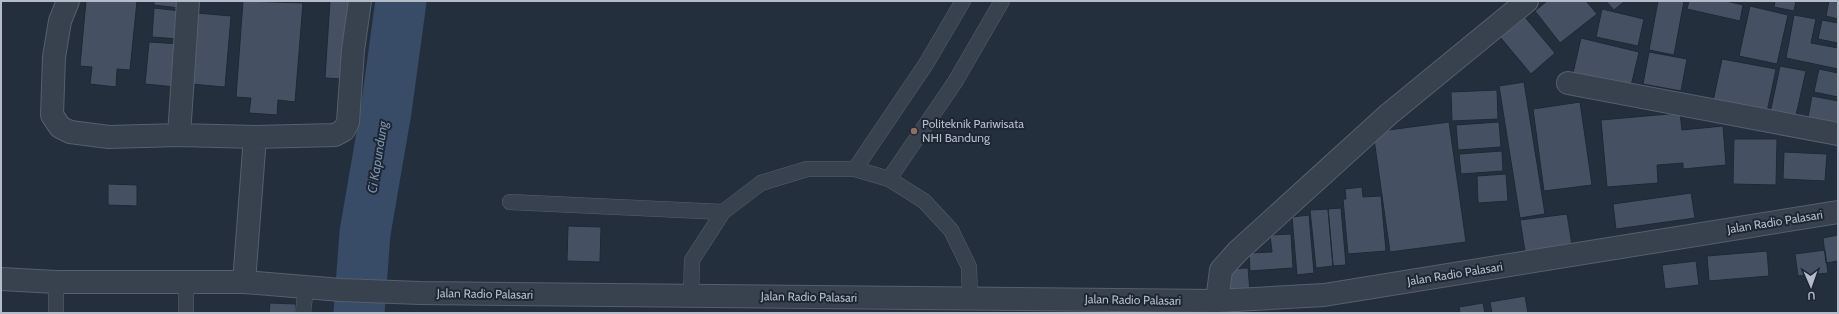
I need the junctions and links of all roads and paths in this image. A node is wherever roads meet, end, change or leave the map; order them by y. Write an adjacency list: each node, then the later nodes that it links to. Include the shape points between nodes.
1 (50, 1): 8 (street)
2 (68, 1): 8 (street)
3 (188, 1): 11 (street)
4 (360, 1): 12 (street, via 353,50 348,122 344,130 335,135)
5 (963, 1): 13 (lane, via 926,64)
6 (1002, 1): 14 (lane, via 955,82)
7 (1527, 1): 25 (street, via 1389,114 1238,252 1221,270)
8 (60, 21): 11 (street, via 54,57 52,115 60,126 70,132 109,137)
9 (1568, 83): 10 (street)
10 (1838, 134)
11 (179, 135): 12 (street)
12 (255, 137): 21 (street)
13 (855, 169): 14 (lane); 16 (lane, via 807,169 768,181)
14 (889, 179): 24 (lane, via 924,200 951,230 969,267)
15 (510, 202): 16 (lane)
16 (723, 212): 23 (lane, via 692,260)
17 (1838, 212): 25 (street, Jalan Radio Palasari, via 1324,295)
18 (1, 279): 20 (street, Jalan Radio Palasari)
19 (186, 281): 20 (street, Jalan Radio Palasari); 21 (street, Jalan Radio Palasari); 27 (lane)
20 (56, 282): 26 (lane)
21 (244, 282): 22 (street, Jalan Radio Palasari)
22 (306, 287): 23 (street, Jalan Radio Palasari, via 420,293); 28 (lane)
23 (691, 296): 24 (street, Jalan Radio Palasari)
24 (970, 299): 25 (street, Jalan Radio Palasari)
25 (1217, 301)
26 (56, 313)
27 (186, 313)
28 (303, 313)

